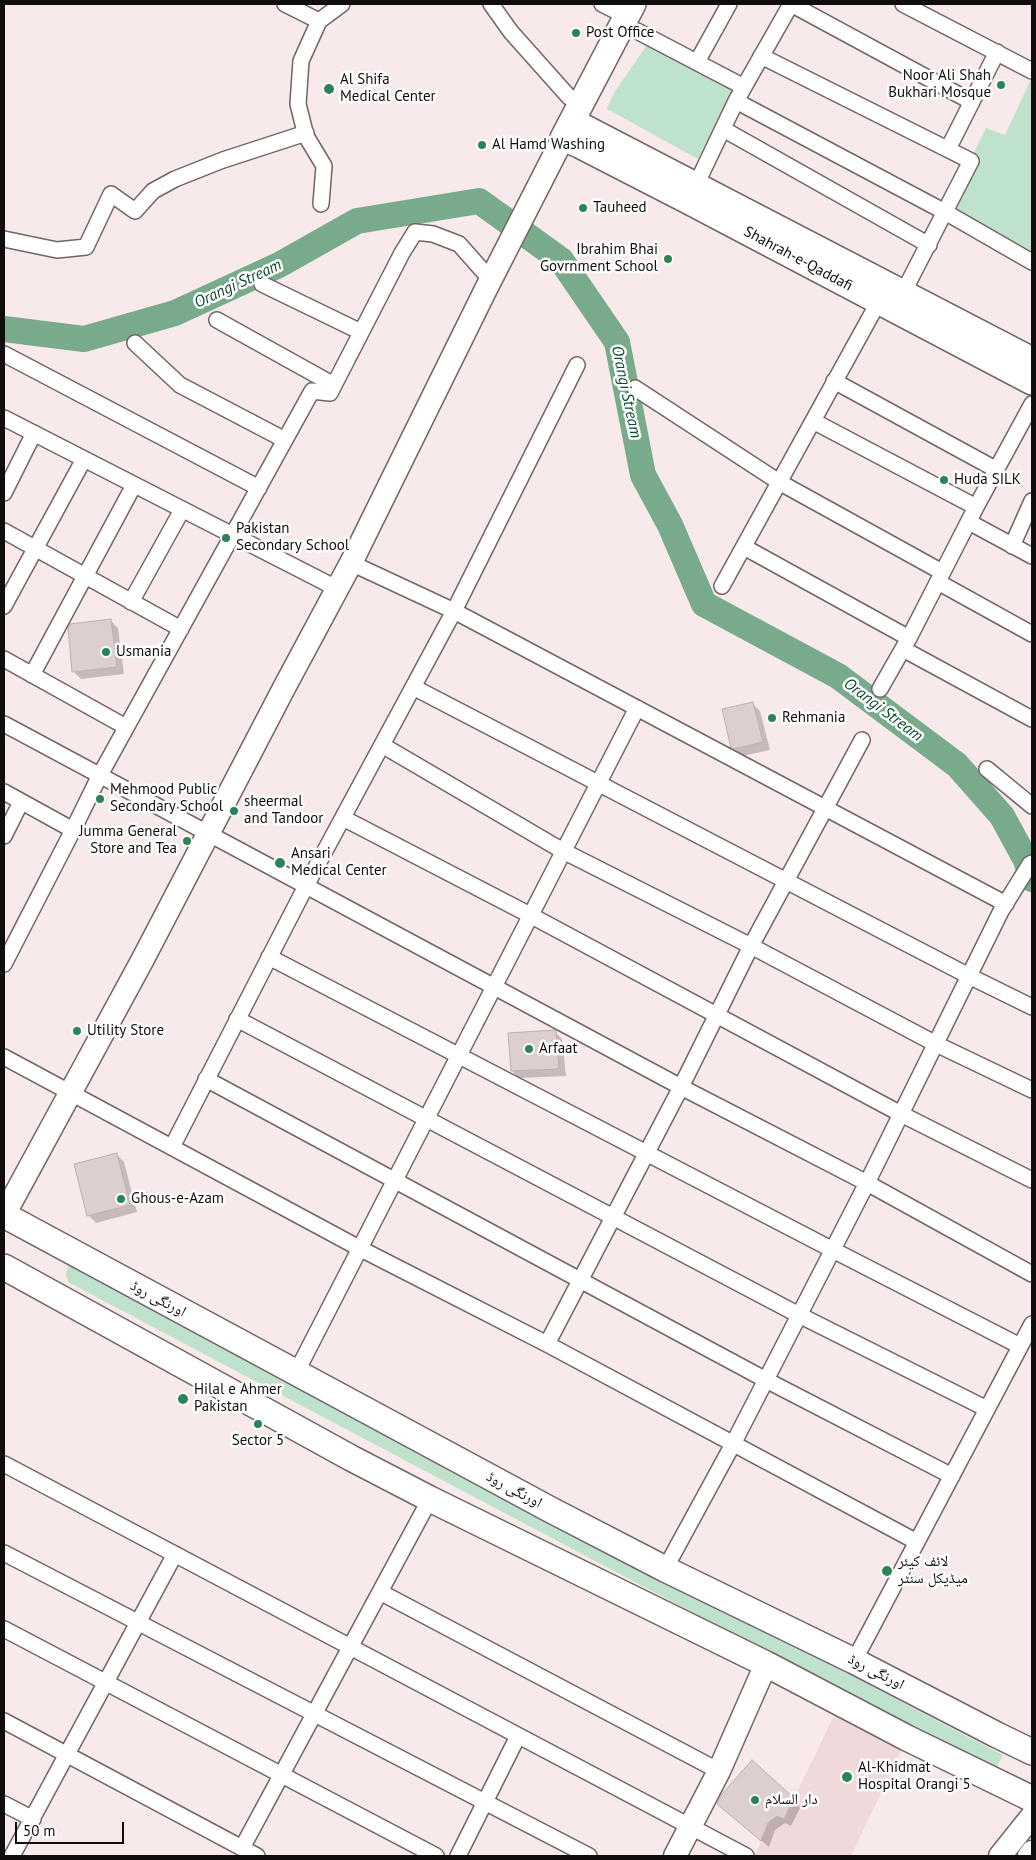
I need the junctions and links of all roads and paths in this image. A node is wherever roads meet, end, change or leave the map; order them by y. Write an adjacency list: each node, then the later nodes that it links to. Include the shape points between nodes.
1 (342, 4): 10 (street)
2 (491, 4): 19 (street, via 511,32 569,96)
3 (602, 4): 9 (street)
4 (652, 4): 9 (main road)
5 (729, 4): 13 (street)
6 (791, 4): 12 (street); 17 (street)
7 (904, 4): 11 (street)
8 (293, 6): 10 (street)
9 (632, 17): 13 (street); 19 (main road)
10 (319, 22): 20 (street, via 301,61 298,104)
11 (997, 52): 14 (street); 17 (street)
12 (761, 56): 15 (street); 21 (street)
13 (697, 62): 15 (street)
14 (1032, 71)
15 (744, 87): 16 (street)
16 (736, 101): 18 (street); 24 (street)
17 (972, 102): 21 (street)
18 (723, 130): 22 (street); 26 (street)
19 (573, 132): 22 (main road, Shahrah-e-Qaddafi); 29 (main road); 31 (main road, Shahrah-e-Qaddafi)
20 (306, 133): 23 (street, via 324,166); 25 (street, via 175,179 153,191 135,211 111,194 86,247 57,250)
21 (948, 149): 24 (street, via 970,161)
22 (696, 185): 30 (main road, Shahrah-e-Qaddafi)
23 (321, 204)
24 (945, 212): 26 (street); 27 (street)
25 (4, 239)
26 (929, 245): 30 (street)
27 (1032, 262)
28 (262, 284): 33 (street)
29 (489, 285): 33 (street, via 459,244 433,234 415,232); 63 (main road)
30 (903, 293): 35 (main road, Shahrah-e-Qaddafi)
31 (879, 301): 38 (street); 39 (main road, Shahrah-e-Qaddafi)
32 (217, 320): 40 (street)
33 (361, 332): 40 (street)
34 (135, 343): 46 (street, via 180,385)
35 (1030, 353)
36 (4, 354): 51 (street)
37 (577, 365): 70 (street)
38 (834, 381): 44 (street); 48 (street)
39 (1032, 382)
40 (334, 385): 46 (street, via 330,393 312,391)
41 (634, 388): 49 (street)
42 (1032, 404): 48 (street)
43 (4, 418): 45 (street)
44 (813, 420): 49 (street); 54 (street)
45 (34, 434): 47 (street); 52 (street)
46 (285, 440): 51 (street)
47 (84, 459): 50 (street); 61 (street)
48 (997, 470): 54 (street)
49 (779, 482): 60 (street); 65 (street)
50 (134, 485): 55 (street); 64 (street)
51 (259, 488): 58 (street)
52 (4, 492)
53 (1032, 501): 59 (street)
54 (976, 507): 56 (street)
55 (182, 510): 58 (street); 68 (street)
56 (969, 522): 59 (street); 65 (street)
57 (4, 531): 61 (street)
58 (232, 536): 67 (street); 71 (street)
59 (1012, 546): 62 (street)
60 (744, 547): 66 (street); 73 (street)
61 (35, 549): 64 (street); 69 (street)
62 (1032, 556)
63 (352, 563): 67 (main road); 70 (street)
64 (84, 576): 68 (street); 75 (street)
65 (940, 577): 72 (street); 73 (street)
66 (722, 586)
67 (338, 589): 93 (main road)
68 (131, 602): 71 (street)
69 (4, 606)
70 (454, 611): 76 (street); 78 (street)
71 (181, 629): 81 (street)
72 (1032, 634)
73 (906, 643): 77 (street); 79 (street)
74 (4, 659): 75 (street)
75 (32, 675): 81 (street)
76 (413, 687): 83 (street); 86 (street)
77 (880, 688)
78 (637, 708): 86 (street); 90 (street)
79 (1032, 719)
80 (4, 724): 85 (street)
81 (126, 727): 85 (street)
82 (862, 740): 90 (street)
83 (382, 745): 91 (street); 95 (street)
84 (987, 769): 89 (street)
85 (100, 775): 92 (street); 93 (street)
86 (598, 783): 95 (street); 97 (street)
87 (4, 792): 88 (street)
88 (21, 802): 92 (street); 94 (street)
89 (1032, 806)
90 (826, 808): 97 (street); 99 (street)
91 (343, 818): 98 (street); 100 (street)
92 (74, 830): 103 (street)
93 (208, 833): 98 (street); 115 (main road)
94 (4, 836)
95 (563, 851): 100 (street); 101 (street)
96 (1032, 863): 99 (street)
97 (786, 881): 101 (street); 104 (street)
98 (306, 886): 102 (street); 105 (street)
99 (1004, 908): 104 (street)
100 (530, 915): 105 (street); 107 (street)
101 (751, 946): 107 (street); 109 (street)
102 (269, 957): 108 (street); 110 (street)
103 (4, 964)
104 (969, 976): 106 (street); 109 (street)
105 (494, 986): 110 (street); 113 (street)
106 (1032, 1008)
107 (716, 1016): 113 (street); 116 (street)
108 (237, 1019): 112 (street); 117 (street)
109 (936, 1044): 114 (street); 116 (street)
110 (458, 1055): 117 (street); 119 (street)
111 (4, 1057): 115 (street)
112 (206, 1079): 118 (street); 120 (street)
113 (681, 1087): 119 (street); 122 (street)
114 (1032, 1090)
115 (70, 1092): 118 (street); 123 (main road)
116 (901, 1114): 121 (street); 122 (street)
117 (426, 1119): 120 (street); 124 (street)
118 (172, 1147): 125 (street)
119 (646, 1153): 124 (street); 126 (street)
120 (394, 1180): 125 (street); 129 (street)
121 (1032, 1180)
122 (867, 1184): 126 (street); 128 (street)
123 (4, 1215): 134 (main road, اورنگی روڈ)
124 (613, 1217): 129 (street); 130 (street)
125 (359, 1248): 132 (street); 134 (street)
126 (833, 1250): 130 (street); 133 (street)
127 (4, 1267): 140 (main road)
128 (1032, 1274)
129 (580, 1280): 132 (street); 135 (street)
130 (799, 1315): 135 (street); 136 (street)
131 (1032, 1324): 133 (street)
132 (547, 1344): 137 (street)
133 (1020, 1346): 136 (street)
134 (296, 1373): 144 (main road, اورنگی روڈ)
135 (766, 1380): 137 (street); 139 (street)
136 (987, 1410): 139 (street)
137 (733, 1444): 141 (street); 144 (street)
138 (4, 1464): 143 (street)
139 (952, 1476): 141 (street)
140 (430, 1499): 145 (street); 150 (main road)
141 (917, 1542): 149 (street)
142 (4, 1553): 146 (street)
143 (175, 1554): 146 (street); 148 (street)
144 (665, 1569): 149 (main road, اورنگی روڈ)
145 (380, 1592): 148 (street); 157 (street)
146 (138, 1622): 151 (street); 152 (street)
147 (4, 1629): 151 (street)
148 (350, 1647): 152 (street); 154 (street)
149 (854, 1661): 155 (main road, اورنگی روڈ)
150 (766, 1664): 157 (main road); 159 (main road)
151 (106, 1682): 156 (street); 158 (street)
152 (314, 1714): 158 (street); 160 (street)
153 (4, 1721): 156 (street)
154 (518, 1736): 160 (street); 164 (street)
155 (1032, 1752)
156 (67, 1754): 163 (street); 165 (street)
157 (719, 1771): 164 (main road)
158 (281, 1775): 165 (street); 169 (street)
159 (1032, 1799)
160 (485, 1802): 170 (street); 171 (street)
161 (4, 1804): 163 (street)
162 (1032, 1816): 174 (main road)
163 (33, 1818): 167 (street)
164 (690, 1827): 172 (main road); 173 (street)
165 (242, 1848): 168 (street)
166 (1032, 1852): 175 (main road)
167 (12, 1856)
168 (258, 1856)
169 (436, 1856)
170 (458, 1856)
171 (589, 1856)
172 (675, 1856)
173 (746, 1856)
174 (1000, 1856)
175 (1029, 1856)

